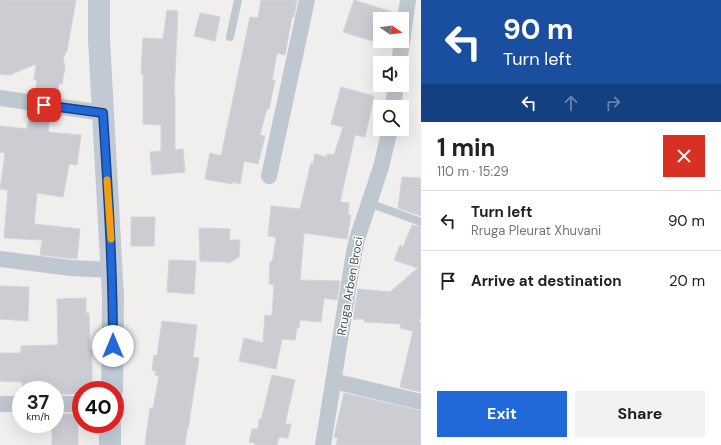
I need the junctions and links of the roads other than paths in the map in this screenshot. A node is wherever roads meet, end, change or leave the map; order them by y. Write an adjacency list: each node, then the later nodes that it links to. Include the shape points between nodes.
1 (99, 0): 8 (street, via 98,38)
2 (238, 0): 5 (lane)
3 (307, 0): 10 (street)
4 (408, 0): 6 (street)
5 (230, 37)
6 (401, 56)
7 (0, 98): 8 (street)
8 (103, 113): 14 (street)
9 (388, 136): 11 (street, Rruga Arben Broci)
10 (269, 176)
11 (369, 203): 12 (lane); 16 (street, Rruga Arben Broci, via 352,264)
12 (421, 222)
13 (0, 259): 14 (street, via 71,268)
14 (112, 270): 15 (street)
15 (112, 381)
16 (333, 381): 17 (street); 22 (street, Rruga Arben Broci)
17 (421, 402)
18 (0, 404): 19 (street)
19 (12, 404)
20 (110, 433): 21 (street)
21 (110, 445)
22 (323, 445)

